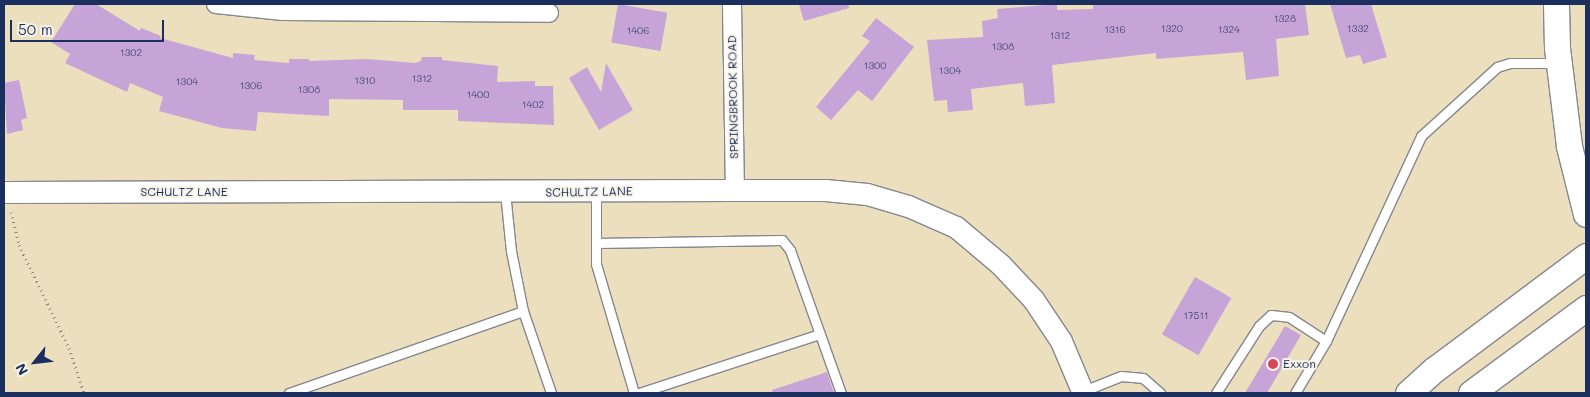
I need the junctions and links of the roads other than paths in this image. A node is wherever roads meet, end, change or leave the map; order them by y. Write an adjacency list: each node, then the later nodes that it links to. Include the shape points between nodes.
1 (216, 4): 4 (street, via 283,11)
2 (732, 4): 7 (street, SPRINGBROOK ROAD)
3 (1556, 4): 6 (main road)
4 (456, 8): 5 (street)
5 (549, 13)
6 (1559, 63): 11 (main road, via 1569,146); 17 (lane, via 1510,63 1497,67 1421,136)
7 (735, 190): 10 (street, SCHULTZ LANE); 23 (street, SCHULTZ LANE, via 825,190 867,194 908,206 956,227 1000,264 1033,299 1060,341)
8 (5, 192): 9 (street, SCHULTZ LANE)
9 (505, 192): 10 (street, SCHULTZ LANE); 15 (lane, via 510,251)
10 (596, 192): 12 (lane)
11 (1586, 214)
12 (596, 242): 16 (lane, via 782,240 790,250); 20 (lane, via 596,264)
13 (1586, 256): 27 (main road)
14 (1586, 308): 28 (main road)
15 (523, 311): 18 (lane); 19 (lane)
16 (820, 334): 21 (lane); 22 (lane)
17 (1326, 341): 25 (lane, via 1289,317 1271,315 1259,326); 26 (lane)
18 (289, 393)
19 (551, 393)
20 (634, 393)
21 (639, 393)
22 (841, 393)
23 (1082, 393): 24 (lane, via 1121,376 1143,378)
24 (1160, 393)
25 (1216, 393)
26 (1295, 393)
27 (1408, 393)
28 (1471, 393)

